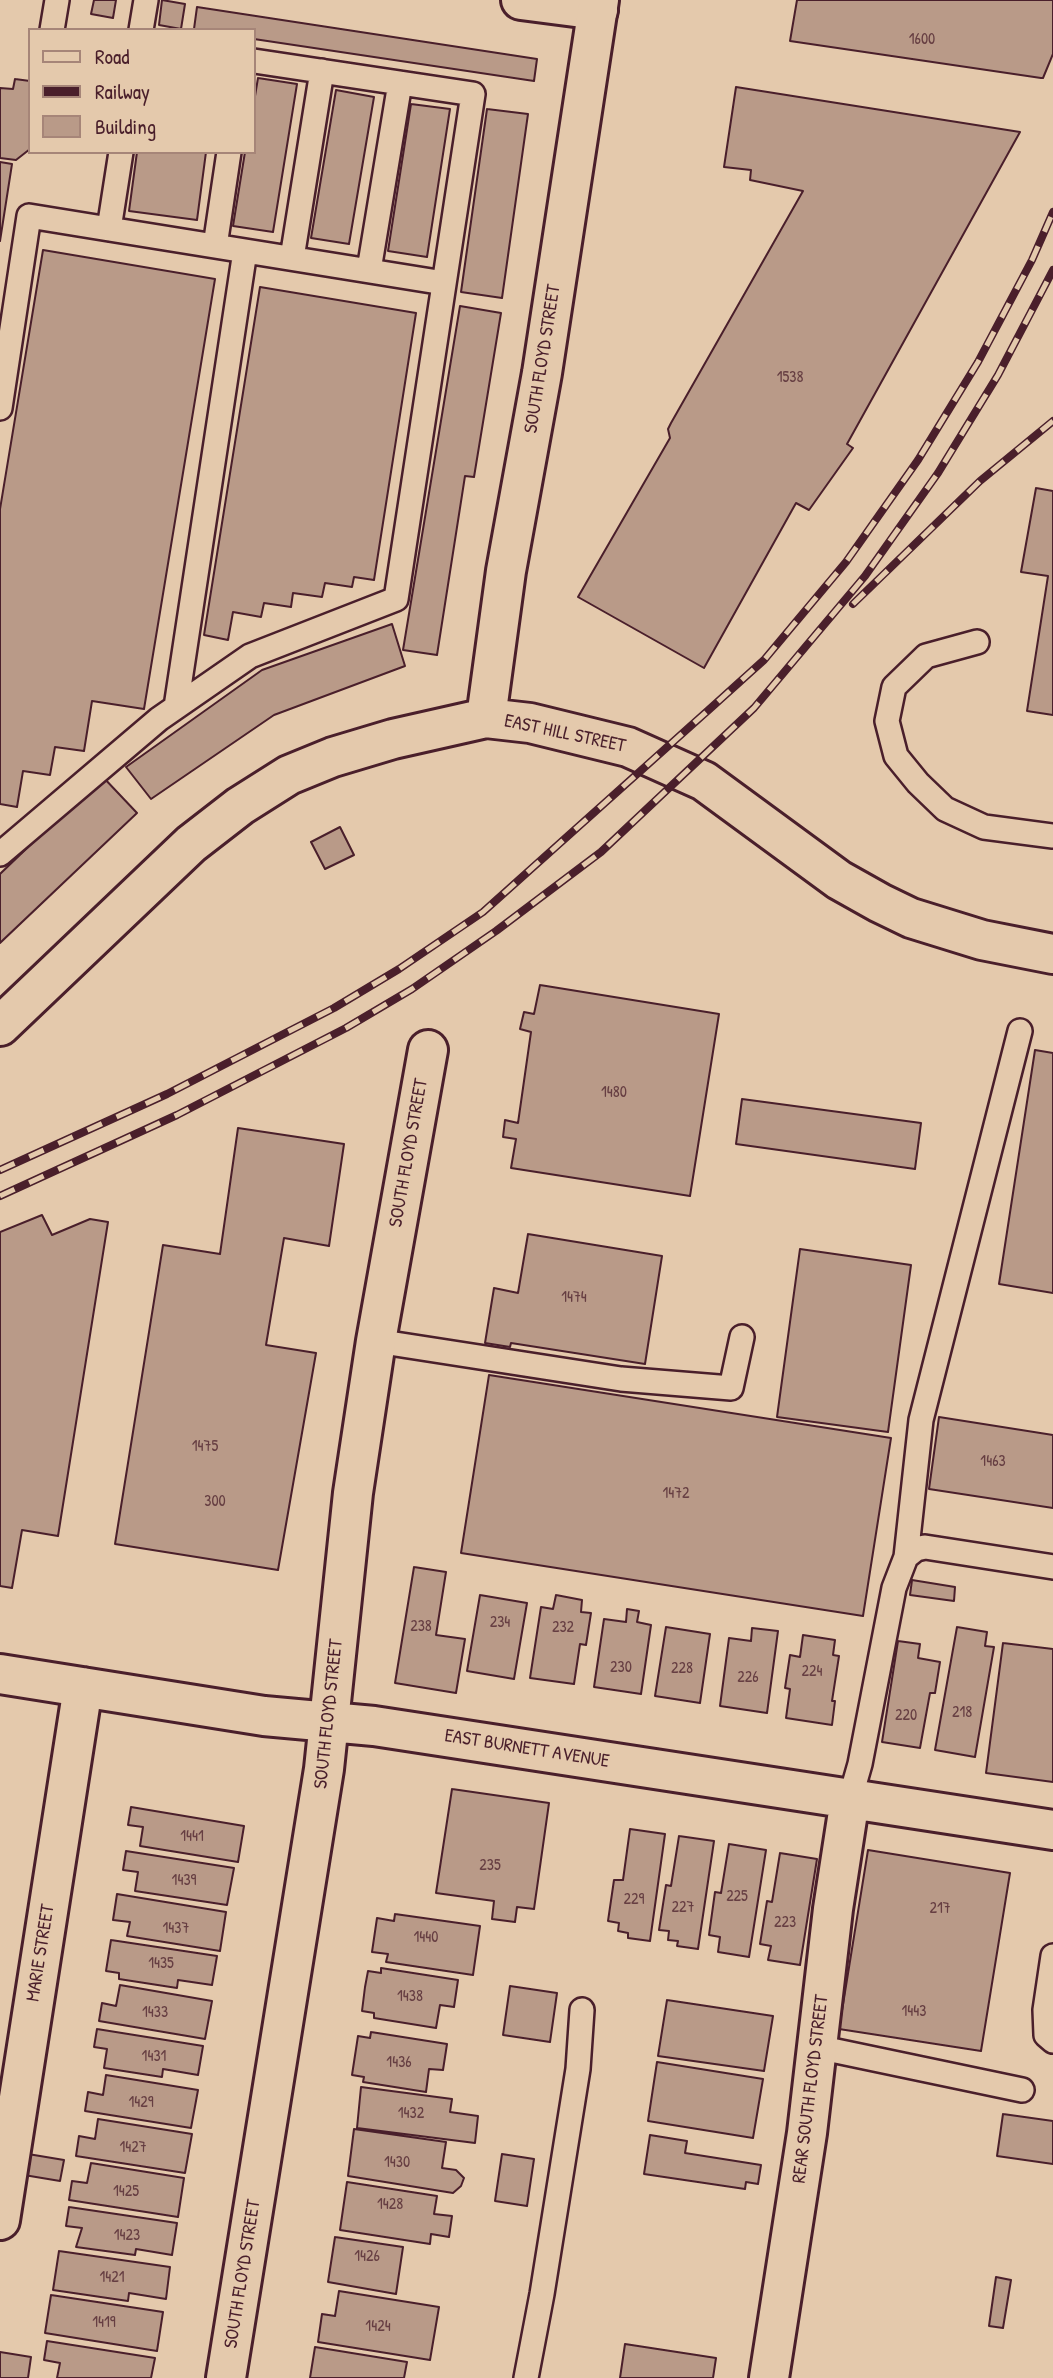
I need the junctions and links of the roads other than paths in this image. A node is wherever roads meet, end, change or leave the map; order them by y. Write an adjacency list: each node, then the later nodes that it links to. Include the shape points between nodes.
1 (57, 0): 5 (lane)
2 (146, 0): 6 (lane)
3 (521, 0): 4 (street)
4 (599, 5): 21 (street, SOUTH FLOYD STREET)
5 (52, 28)
6 (141, 28)
7 (256, 61): 8 (lane)
8 (322, 71): 9 (lane); 15 (lane)
9 (400, 83): 16 (lane); 17 (lane, via 474,94)
10 (121, 154): 12 (lane)
11 (229, 154): 13 (lane)
12 (109, 229): 13 (lane); 18 (lane, via 29,216)
13 (215, 246): 14 (lane)
14 (245, 251): 15 (lane); 20 (lane)
15 (292, 258): 16 (lane)
16 (369, 270): 17 (lane)
17 (444, 283): 20 (lane, via 396,599 250,656)
18 (0, 408)
19 (977, 642): 22 (lane, via 926,656 894,687 887,721 896,756 944,808 984,827)
20 (176, 707): 23 (lane)
21 (486, 718): 24 (street, EAST HILL STREET, via 530,723 628,747 704,781 839,880 880,903 911,918 982,940); 25 (street, EAST HILL STREET, via 333,757 289,775 240,806 191,844)
22 (1053, 836)
23 (0, 853)
24 (1053, 954)
25 (0, 1026)
26 (1020, 1031): 30 (lane, via 921,1420)
27 (428, 1050): 29 (street, SOUTH FLOYD STREET)
28 (742, 1337): 29 (lane, via 731,1388 621,1379)
29 (376, 1341): 34 (street, SOUTH FLOYD STREET, via 353,1493)
30 (906, 1558): 31 (lane, via 925,1547); 35 (lane, via 894,1588)
31 (1053, 1567)
32 (0, 1674): 33 (street, EAST BURNETT AVENUE)
33 (83, 1687): 34 (street, EAST BURNETT AVENUE); 42 (street, MARIE STREET)
34 (328, 1722): 35 (street, EAST BURNETT AVENUE); 43 (street, SOUTH FLOYD STREET)
35 (850, 1799): 36 (street, EAST BURNETT AVENUE); 40 (street, REAR SOUTH FLOYD STREET)
36 (1053, 1830)
37 (1053, 1956): 39 (lane, via 1045,2010 1046,2035)
38 (582, 2010): 44 (lane, via 578,2069)
39 (1053, 2041)
40 (817, 2047): 41 (lane); 45 (street, REAR SOUTH FLOYD STREET)
41 (1022, 2090)
42 (0, 2220)
43 (226, 2378)
44 (526, 2378)
45 (769, 2378)

